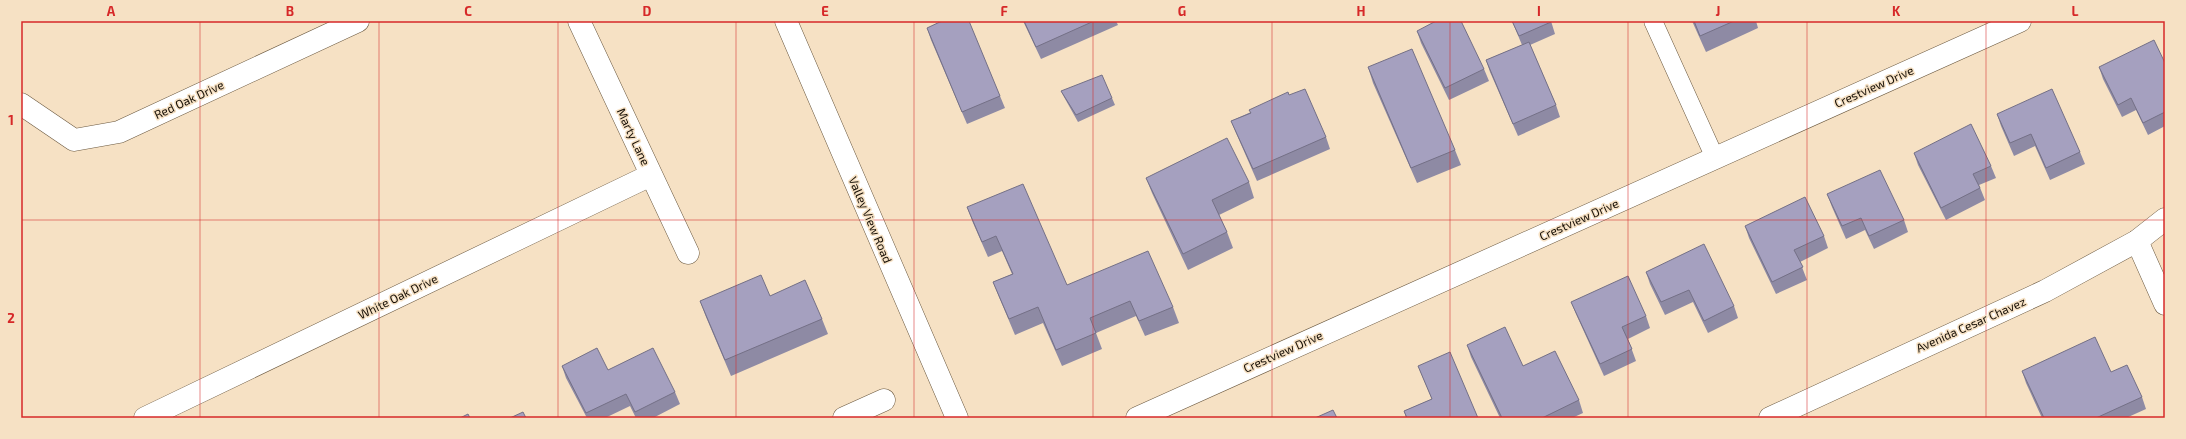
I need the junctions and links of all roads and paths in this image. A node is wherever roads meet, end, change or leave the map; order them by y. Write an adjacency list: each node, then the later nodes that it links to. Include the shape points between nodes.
1 (358, 21): 6 (street, Red Oak Drive, via 119,132 74,140)
2 (580, 21): 8 (street, Marty Lane)
3 (786, 21): 16 (street, Valley View Road)
4 (1653, 21): 7 (lane)
5 (2020, 21): 7 (street, Crestview Drive)
6 (21, 104)
7 (1715, 158): 17 (street, Crestview Drive)
8 (651, 175): 11 (street, Marty Lane); 14 (street, White Oak Drive)
9 (2165, 219): 10 (street, Avenida Cesar Chavez)
10 (2137, 241): 12 (street); 18 (street, Avenida Cesar Chavez, via 2046,291)
11 (688, 253)
12 (2165, 304)
13 (884, 400): 15 (street)
14 (145, 418)
15 (844, 418)
16 (957, 418)
17 (1136, 418)
18 (1770, 418)

